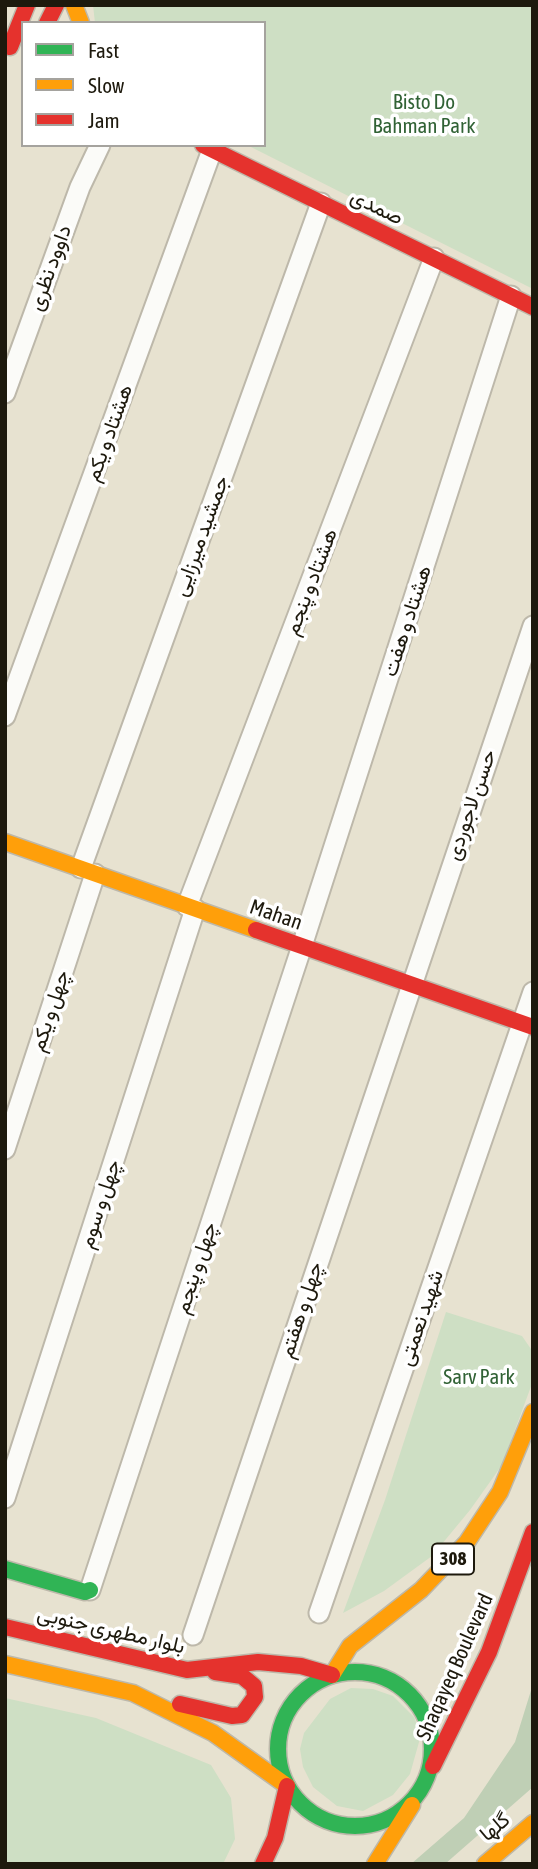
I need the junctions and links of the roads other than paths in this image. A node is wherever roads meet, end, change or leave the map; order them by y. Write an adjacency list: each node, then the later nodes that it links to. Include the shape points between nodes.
1 (56, 5): 2 (main road)
2 (48, 21)
3 (21, 22): 4 (main road)
4 (11, 51)
5 (99, 147): 11 (street, داوود نظری, via 80,187)
6 (208, 148): 7 (main road, صمدی); 13 (street, هشتاد و یکم)
7 (321, 203): 8 (main road, صمدی); 15 (street, جمشید میرزایی)
8 (434, 258): 9 (main road, صمدی); 16 (street, هشتاد و پنجم)
9 (511, 296): 10 (main road, صمدی); 17 (street, هشتاد و هفت)
10 (533, 307)
11 (5, 393)
12 (533, 626): 18 (street, حسن لاجوردی)
13 (5, 716)
14 (5, 842): 15 (main road, Mahan)
15 (88, 871): 16 (main road, Mahan); 21 (street, چهل و یکم)
16 (191, 907): 17 (main road, Mahan); 23 (street, چهل و سوم)
17 (302, 946): 18 (main road, Mahan); 26 (street, چهل و پنجم)
18 (410, 984): 20 (main road, Mahan); 29 (street, چهل و هفتم)
19 (533, 992): 20 (street, شهید نعمتی)
20 (528, 1025): 27 (street, شهید نعمتی)
21 (5, 1149)
22 (533, 1412): 32 (main road, 308, via 500,1492 467,1542 421,1590 350,1646)
23 (5, 1499)
24 (533, 1532): 34 (main road, Shaqayeq Boulevard, via 489,1652)
25 (5, 1569): 26 (main road)
26 (90, 1590)
27 (319, 1613)
28 (5, 1627): 31 (main road, بلوار مطهری جنوبی)
29 (193, 1635)
30 (5, 1664): 33 (main road)
31 (187, 1670): 32 (main road, بلوار مطهری جنوبی, via 258,1662 301,1666); 33 (main road, via 242,1676 254,1686 256,1697 242,1715 232,1716)
32 (332, 1675): 34 (main road, via 358,1671 382,1676 404,1688 421,1706 431,1730 433,1754); 35 (main road, via 312,1684 283,1720 279,1764)
33 (133, 1693): 35 (main road, via 213,1733)
34 (427, 1779): 36 (main road)
35 (287, 1786): 36 (main road, via 302,1806 323,1820 348,1826 373,1824 397,1815); 39 (main road, via 275,1838)
36 (416, 1798): 40 (main road)
37 (526, 1828): 38 (main road); 41 (main road, گلها)
38 (533, 1848)
39 (263, 1864)
40 (375, 1864)
41 (485, 1864)

